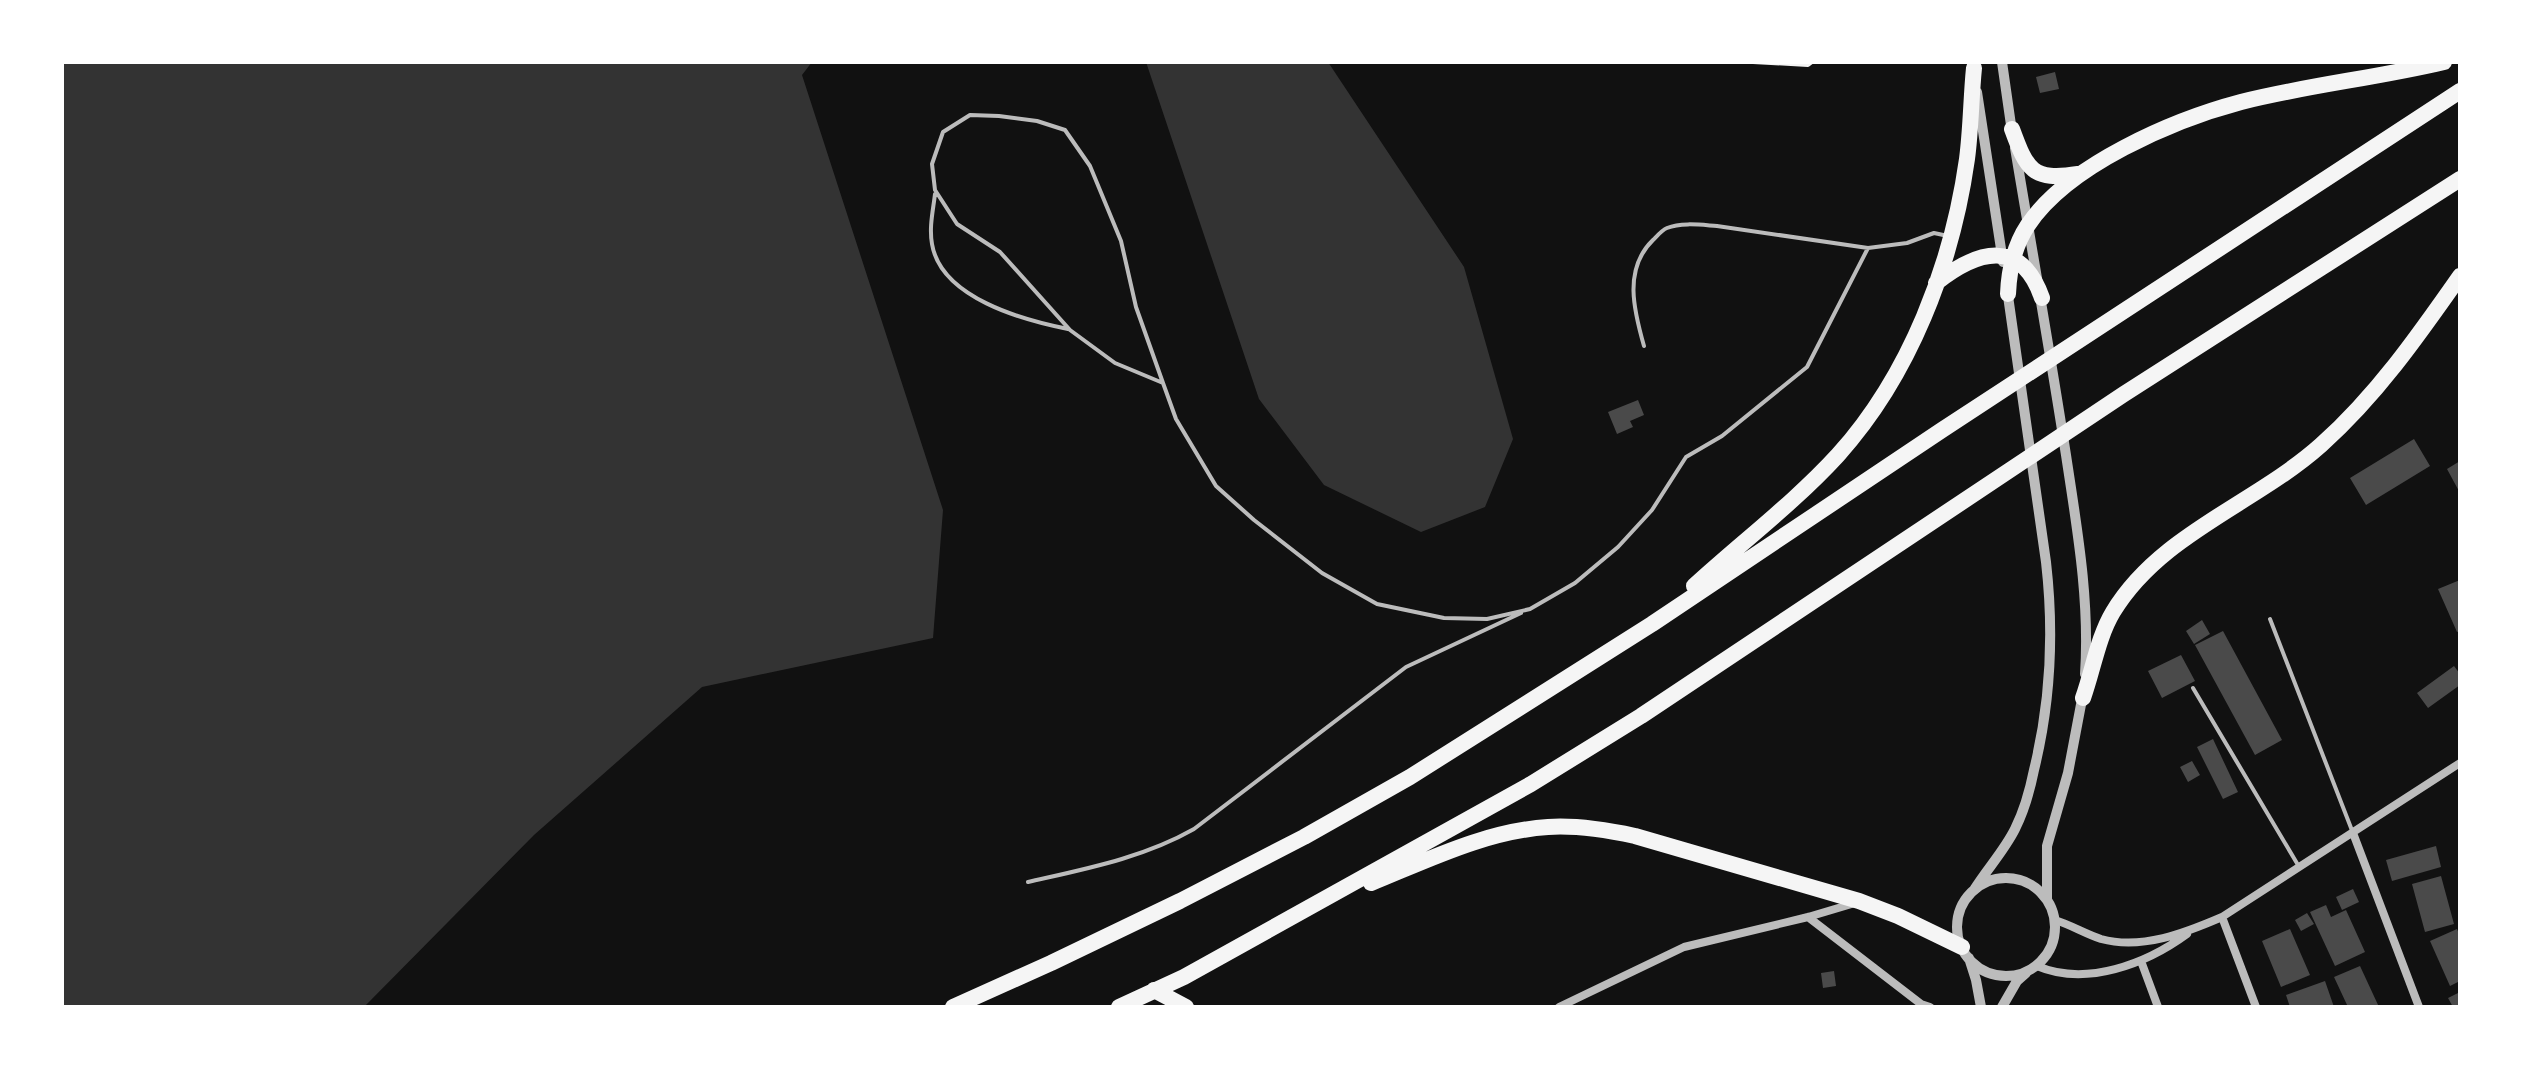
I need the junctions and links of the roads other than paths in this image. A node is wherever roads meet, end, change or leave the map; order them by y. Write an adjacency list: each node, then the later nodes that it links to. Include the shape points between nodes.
1 (2002, 62): 6 (street)
2 (2444, 62): 4 (highway)
3 (1973, 65): 11 (highway, via 1967,157); 13 (street)
4 (2380, 69): 7 (highway, via 2200,115)
5 (2460, 91): 23 (highway)
6 (2012, 129): 7 (highway, via 2022,157 2038,173); 10 (street)
7 (2080, 173): 10 (highway)
8 (2460, 179): 33 (highway, via 2124,394 1641,716)
9 (936, 192): 18 (lane, via 957,224 1000,252); 18 (lane, via 933,248 951,279 1003,312); 20 (lane, via 932,164 943,132 970,115 1037,121 1065,130 1090,166 1121,241 1136,307)
10 (2028, 225): 13 (highway); 17 (street)
11 (1950, 237): 12 (lane, via 1934,233); 15 (highway)
12 (1868, 248): 19 (lane, via 1717,226 1666,228 1639,260 1632,289); 21 (lane, via 1807,367 1722,436 1686,457 1652,510 1618,547 1575,583)
13 (2007, 257): 15 (highway, via 1966,263); 16 (highway); 17 (highway, via 2031,273)
14 (2460, 276): 25 (highway, via 2351,417 2286,474 2174,546 2136,581 2112,614)
15 (1935, 284): 23 (highway, via 1913,341 1868,419 1800,492)
16 (2008, 294): 30 (street, via 2051,604 2048,698 2017,827)
17 (2042, 298): 25 (street, via 2085,599)
18 (1070, 330): 20 (lane, via 1115,363)
19 (1644, 346)
20 (1163, 383): 21 (lane, via 1176,419 1216,486 1322,573 1377,604 1444,618 1487,619)
21 (1530, 609): 29 (lane, via 1406,667 1171,842 1104,865)
22 (2270, 619): 27 (lane)
23 (1652, 624): 42 (highway, via 1410,777 1304,837)
24 (2193, 688): 28 (lane)
25 (2083, 698): 31 (street, via 2047,846)
26 (2460, 763): 27 (street)
27 (2353, 833): 28 (street); 51 (street)
28 (2299, 868): 35 (street)
29 (1028, 882)
30 (1974, 890): 31 (street, via 1988,881 2020,880); 38 (street, via 1958,920)
31 (2047, 899): 36 (street)
32 (1859, 901): 33 (highway, via 1635,836 1551,827 1478,841); 34 (street); 38 (highway)
33 (1303, 911): 41 (highway)
34 (1808, 917): 45 (street, via 1684,947); 46 (street)
35 (2222, 917): 37 (street); 50 (street)
36 (2055, 920): 37 (street, via 2120,943); 40 (street, via 2048,953)
37 (2194, 929): 39 (street)
38 (1965, 952): 40 (street, via 1986,971 2002,975); 47 (street)
39 (2141, 961): 40 (street, via 2070,975); 49 (street)
40 (2034, 967): 48 (street, via 2017,981)
41 (1154, 990): 43 (highway); 44 (highway)
42 (953, 1007)
43 (1119, 1007)
44 (1186, 1007)
45 (1559, 1007)
46 (1930, 1007)
47 (1981, 1007)
48 (2002, 1007)
49 (2158, 1007)
50 (2256, 1007)
51 (2419, 1007)

